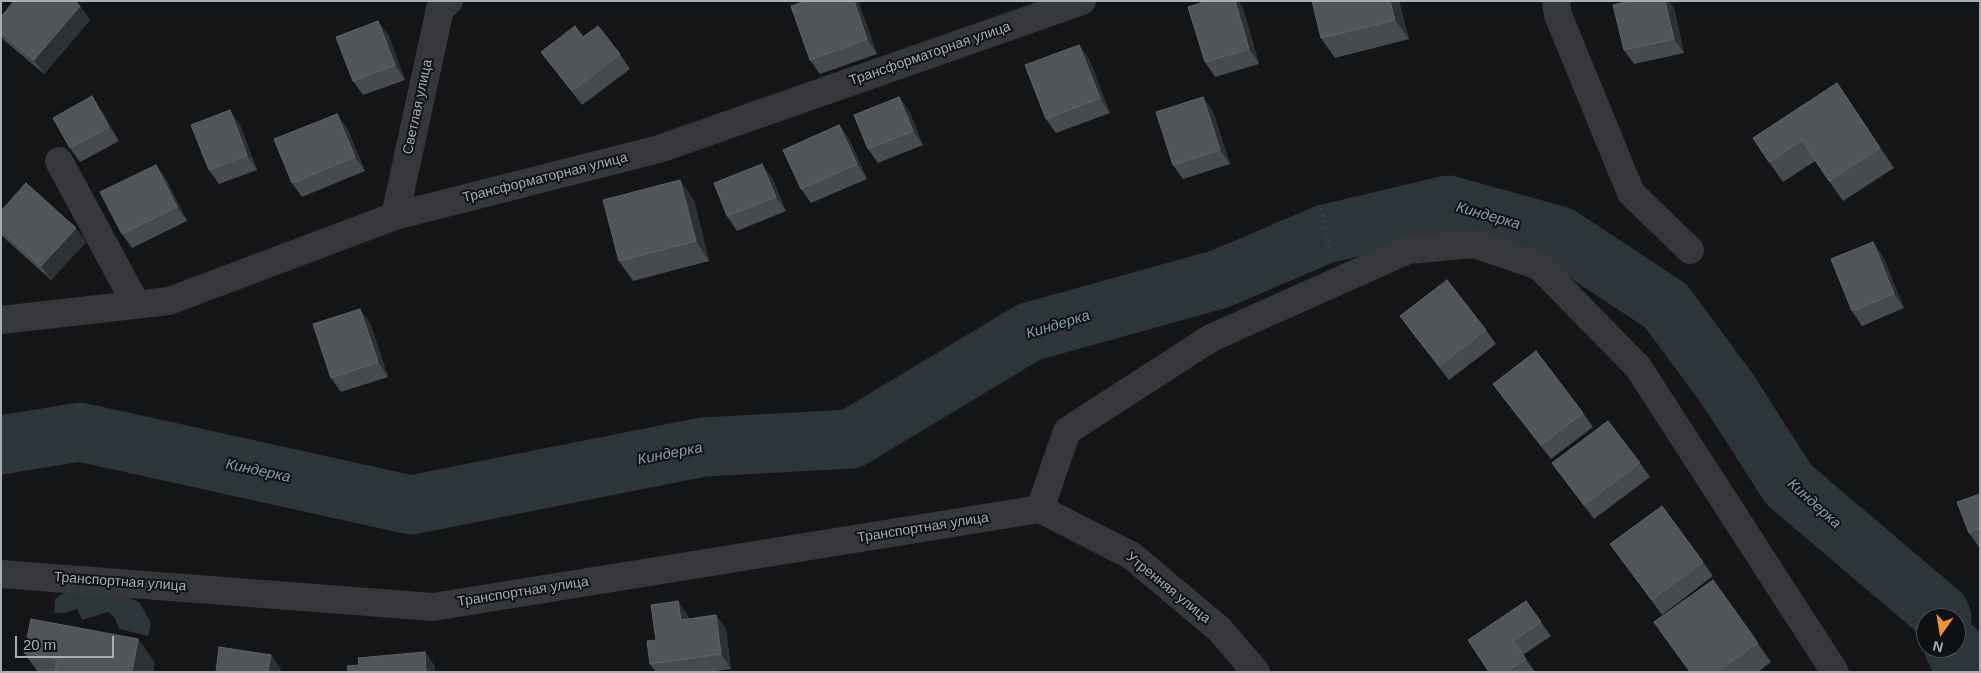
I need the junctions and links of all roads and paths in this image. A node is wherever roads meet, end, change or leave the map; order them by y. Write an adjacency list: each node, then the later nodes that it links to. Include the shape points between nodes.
1 (449, 1): 6 (street, Светлая улица, via 440,9)
2 (1082, 1): 6 (street, Трансформаторная улица, via 659,149)
3 (1556, 1): 7 (street, via 1558,16 1631,193)
4 (59, 162): 9 (street)
5 (1321, 208): 8 (path)
6 (395, 216): 9 (street, Трансформаторная улица, via 168,301)
7 (1690, 250)
8 (1336, 282): 11 (street, via 1211,338 1067,431); 14 (street, via 1408,250 1474,244 1539,266 1638,367)
9 (136, 304): 10 (street, Трансформаторная улица)
10 (1, 320)
11 (1040, 509): 12 (street, Транспортная улица, via 433,607); 13 (street, Утренняя улица, via 1132,556 1219,629)
12 (1, 574)
13 (1256, 672)
14 (1835, 672)

